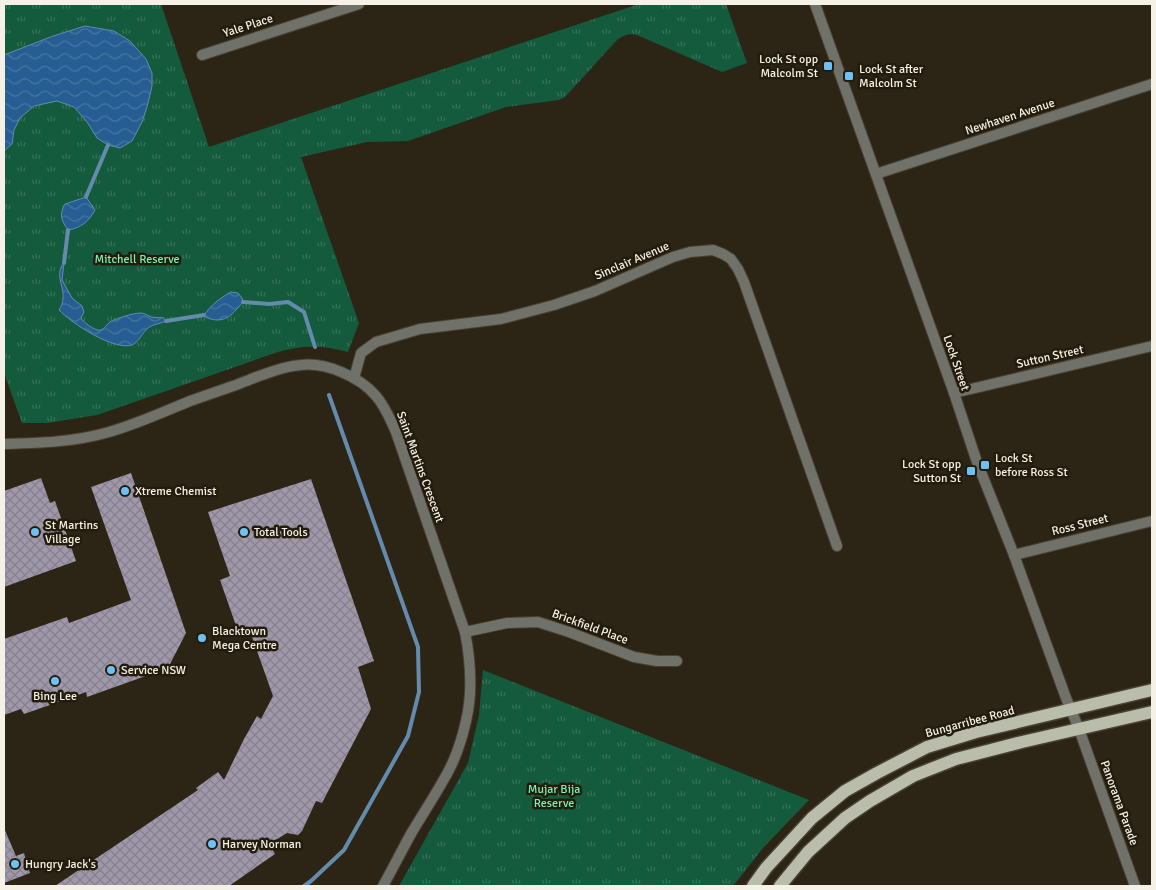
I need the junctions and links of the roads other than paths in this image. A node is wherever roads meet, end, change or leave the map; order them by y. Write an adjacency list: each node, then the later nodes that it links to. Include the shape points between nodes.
1 (359, 4): 3 (street, Yale Place)
2 (815, 4): 5 (street, Lock Street)
3 (202, 54)
4 (1152, 84): 5 (street, Newhaven Avenue)
5 (876, 174): 8 (street, Lock Street)
6 (1152, 346): 8 (street, Sutton Street)
7 (354, 378): 9 (street, Saint Martins Crescent, via 319,366 286,367 94,436); 11 (street, Sinclair Avenue, via 361,354 376,342 420,329 501,319 554,305 595,291 672,256 713,250 730,259 744,282); 13 (street, Saint Martins Crescent, via 375,394 388,412)
8 (954, 393): 12 (street, Lock Street)
9 (4, 444)
10 (1152, 521): 12 (street, Ross Street)
11 (837, 546)
12 (1014, 555): 16 (street, Lock Street)
13 (465, 632): 14 (street, Brickfield Place, via 507,623 538,622 634,657); 19 (street, Saint Martins Crescent, via 471,676 468,713 461,740 450,768)
14 (677, 661)
15 (1152, 690): 16 (main road, Bungarribee Road)
16 (1071, 710): 18 (street, Lock Street); 20 (main road, Bungarribee Road, via 927,747 877,773 845,791 812,818)
17 (1152, 712): 18 (main road)
18 (1079, 729): 21 (main road, via 956,759 914,776 844,818 808,852); 22 (street, Panorama Parade)
19 (383, 886)
20 (753, 886)
21 (780, 886)
22 (1135, 886)

